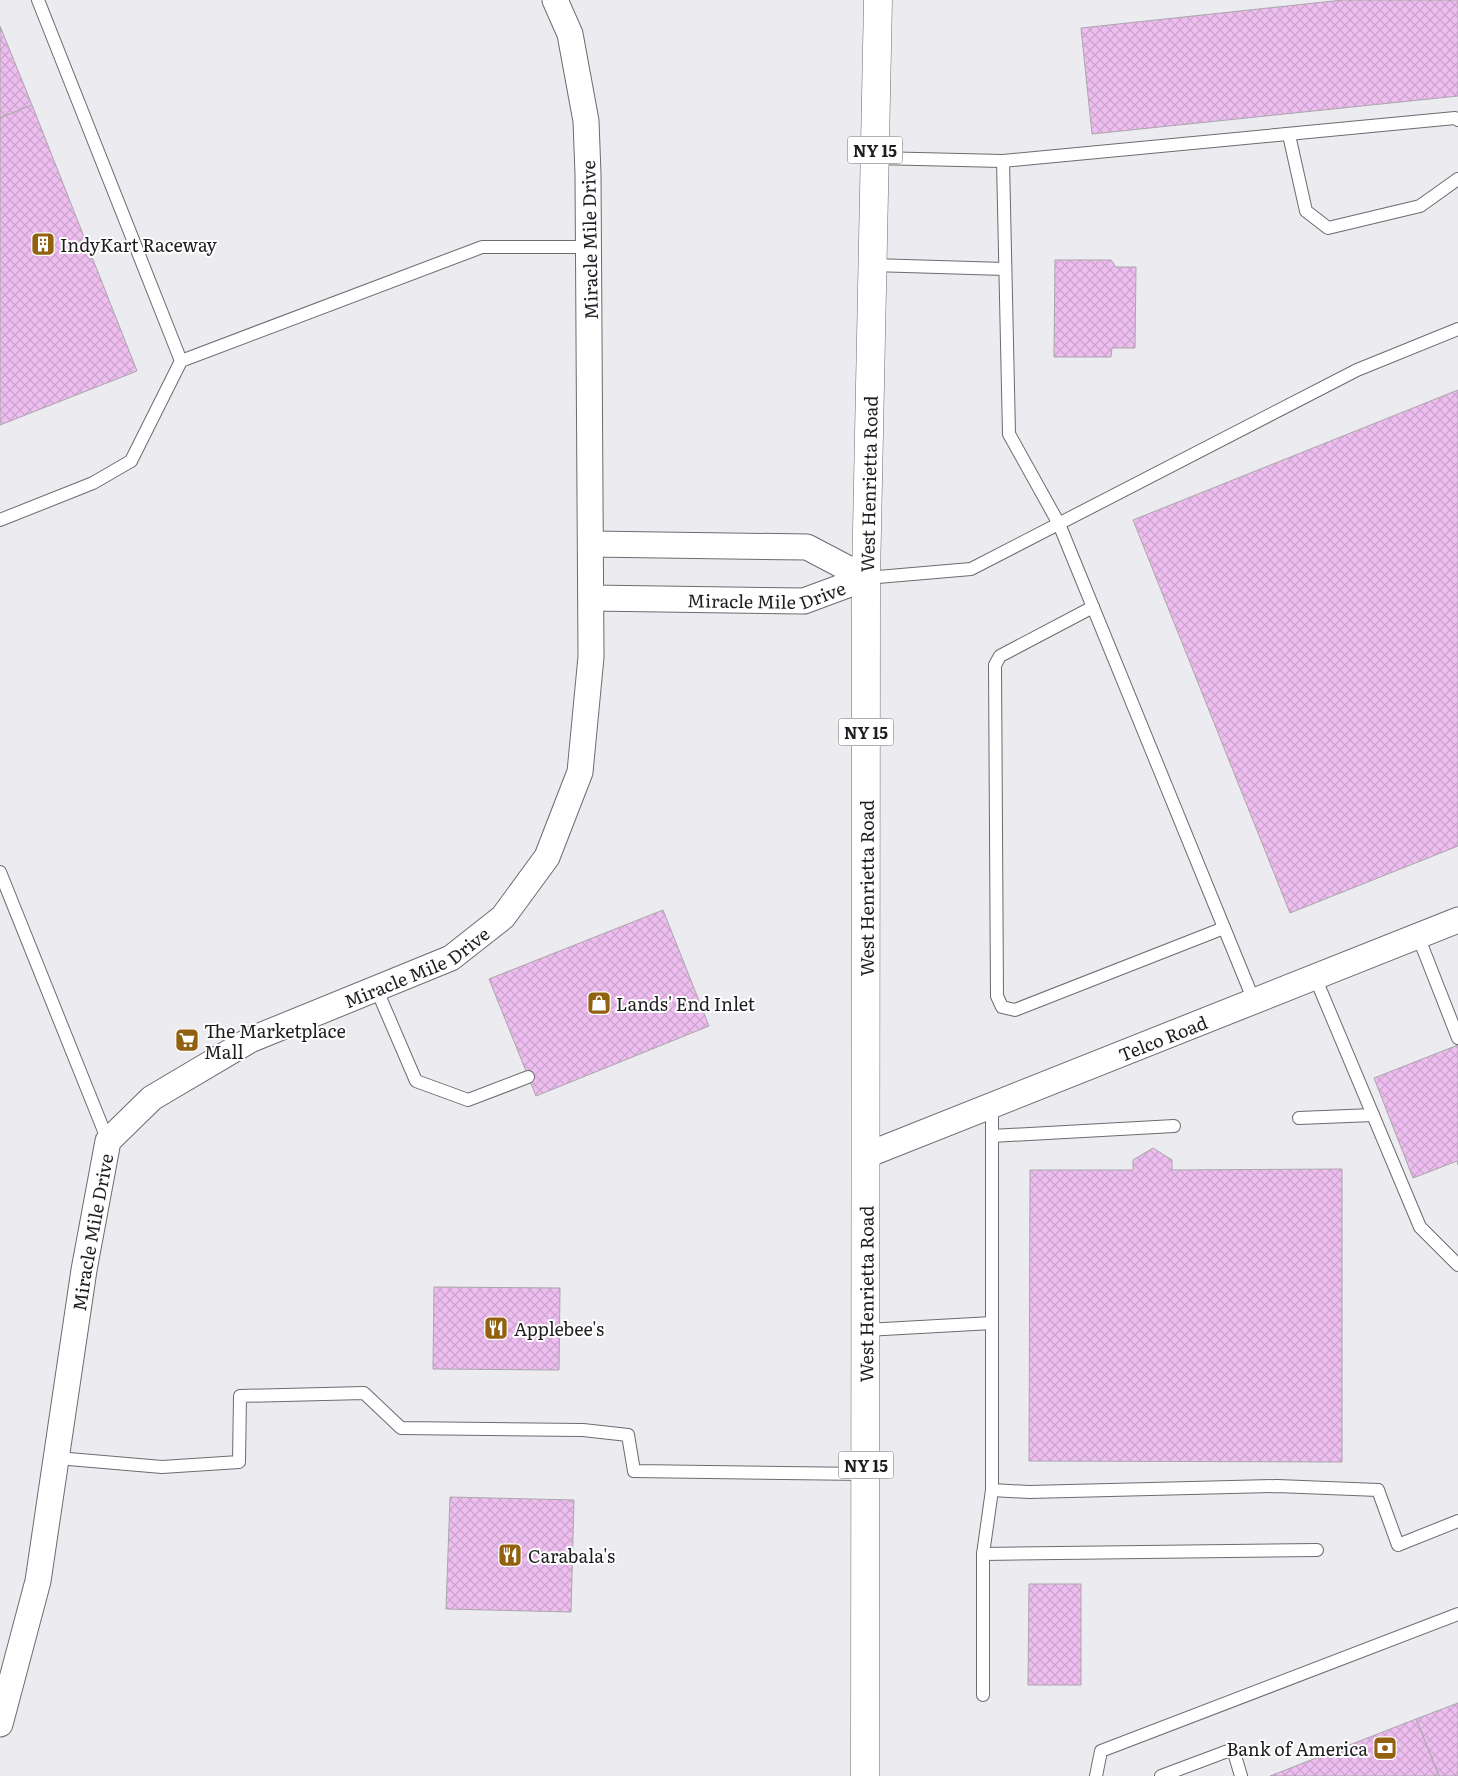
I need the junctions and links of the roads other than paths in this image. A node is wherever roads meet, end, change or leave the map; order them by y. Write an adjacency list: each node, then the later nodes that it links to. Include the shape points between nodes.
1 (38, 0): 13 (lane)
2 (555, 0): 9 (street, Miracle Mile Drive, via 570,34 586,121)
3 (878, 6): 6 (main road, West Henrietta Road / NY 15)
4 (1458, 120): 5 (lane)
5 (1289, 135): 7 (lane); 8 (lane, via 1306,211 1328,228 1420,206)
6 (875, 158): 7 (lane); 10 (main road, West Henrietta Road / NY 15)
7 (1003, 161): 11 (lane)
8 (1458, 179)
9 (590, 248): 13 (lane, via 482,248); 16 (street, Miracle Mile Drive)
10 (872, 265): 11 (lane); 17 (main road, West Henrietta Road / NY 15)
11 (1005, 269): 15 (lane, via 1008,434)
12 (1458, 329): 15 (lane, via 1357,370)
13 (181, 361): 14 (lane, via 131,461 93,483)
14 (0, 520)
15 (1059, 524): 17 (lane, via 972,569); 19 (lane)
16 (591, 544): 17 (street, Miracle Mile Drive, via 807,547); 18 (street, Miracle Mile Drive)
17 (866, 578): 18 (street, Miracle Mile Drive, via 804,601); 35 (main road, West Henrietta Road / NY 15)
18 (591, 598): 25 (street, Miracle Mile Drive, via 590,667 580,772 547,857 503,917 451,958)
19 (1093, 607): 22 (lane); 22 (lane, via 1000,656 995,665 997,996 1002,1007 1015,1010)
20 (0, 872): 34 (lane)
21 (1458, 920): 23 (street, Telco Road)
22 (1224, 928): 26 (lane)
23 (1418, 936): 24 (street, Telco Road); 27 (lane)
24 (1315, 977): 26 (street, Telco Road); 30 (lane)
25 (376, 988): 28 (lane, via 416,1081 468,1100); 34 (street, Miracle Mile Drive, via 250,1040 152,1098)
26 (1254, 1001): 29 (street, Telco Road)
27 (1458, 1038)
28 (528, 1077)
29 (992, 1105): 33 (lane); 35 (street, Telco Road)
30 (1373, 1115): 31 (lane); 36 (lane, via 1420,1227)
31 (1299, 1118)
32 (1174, 1126): 33 (lane)
33 (992, 1136): 37 (lane)
34 (108, 1141): 39 (street, Miracle Mile Drive, via 84,1270)
35 (867, 1155): 38 (main road, West Henrietta Road / NY 15)
36 (1458, 1265)
37 (992, 1324): 38 (lane); 41 (lane)
38 (866, 1330): 40 (main road, West Henrietta Road / NY 15)
39 (57, 1458): 40 (lane, via 162,1467 239,1462 240,1396 364,1393 401,1428 583,1430 628,1436 634,1472); 47 (street, Miracle Mile Drive, via 38,1581)
40 (866, 1474): 48 (main road, West Henrietta Road / NY 15)
41 (992, 1490): 42 (lane, via 1029,1492 1277,1486 1378,1490 1398,1545); 44 (lane)
42 (1458, 1521)
43 (1317, 1550): 44 (lane)
44 (983, 1554): 46 (lane)
45 (1458, 1614): 49 (lane, via 1101,1751)
46 (983, 1695)
47 (0, 1724)
48 (865, 1776)
49 (1096, 1776)
50 (1161, 1776): 51 (lane, via 1234,1749)
51 (1241, 1776)

